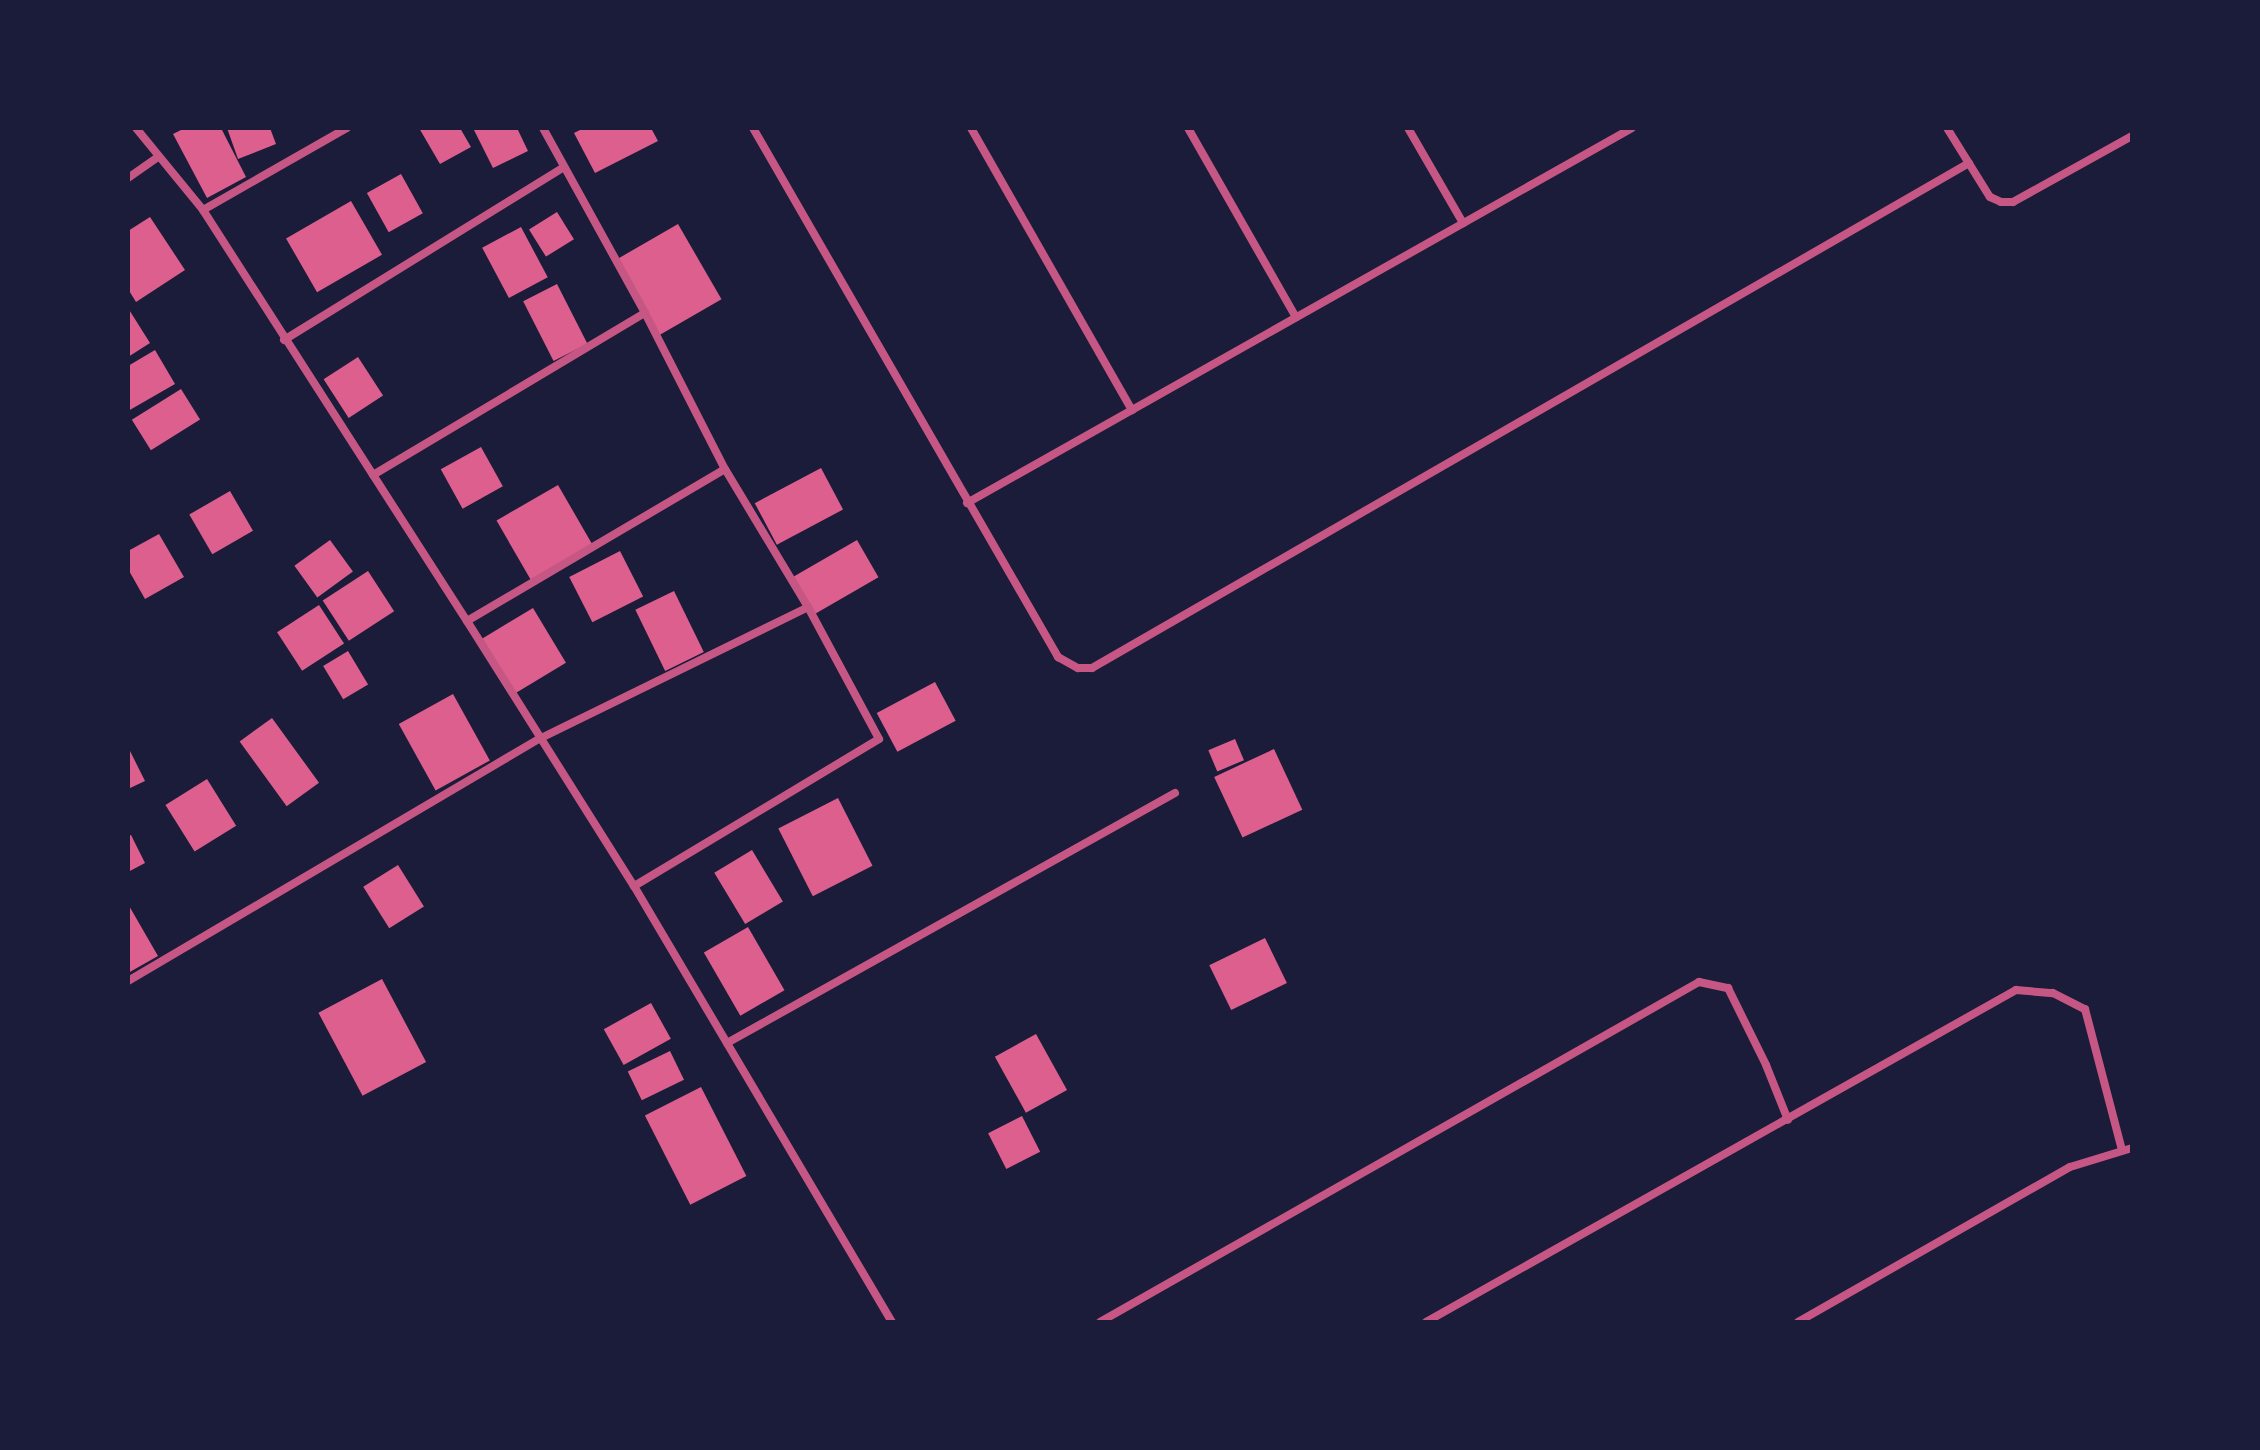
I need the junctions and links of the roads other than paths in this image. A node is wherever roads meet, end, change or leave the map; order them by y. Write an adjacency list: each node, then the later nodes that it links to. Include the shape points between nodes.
1 (136, 128): 11 (street)
2 (347, 128): 15 (street)
3 (543, 128): 13 (street)
4 (753, 128): 23 (street)
5 (971, 128): 20 (street)
6 (1188, 128): 18 (street)
7 (1408, 128): 16 (street)
8 (1947, 128): 12 (street)
9 (1629, 129): 16 (street)
10 (2132, 136): 12 (street, via 2013,202 1990,197)
11 (158, 157): 14 (street); 15 (street)
12 (1969, 163): 23 (street, via 1092,668 1078,668 1058,657)
13 (564, 167): 17 (street); 19 (street)
14 (128, 178)
15 (203, 210): 19 (street)
16 (1463, 223): 18 (street)
17 (645, 313): 21 (street); 22 (street)
18 (1296, 317): 20 (street)
19 (284, 340): 22 (street)
20 (1132, 410): 23 (street)
21 (725, 469): 24 (street); 25 (street)
22 (373, 475): 25 (street)
23 (967, 503)
24 (808, 607): 26 (street); 28 (street, via 879,739)
25 (467, 621): 26 (street)
26 (539, 739): 28 (street); 29 (street)
27 (1175, 793): 30 (street)
28 (634, 886): 30 (street)
29 (128, 981)
30 (727, 1043): 34 (street)
31 (1788, 1120): 33 (street, via 2016,990 2053,993 2085,1009); 35 (street, via 1728,988 1699,982); 36 (street)
32 (2132, 1148): 33 (street)
33 (2122, 1150): 37 (street, via 2070,1167)
34 (892, 1322)
35 (1100, 1322)
36 (1426, 1322)
37 (1798, 1322)

